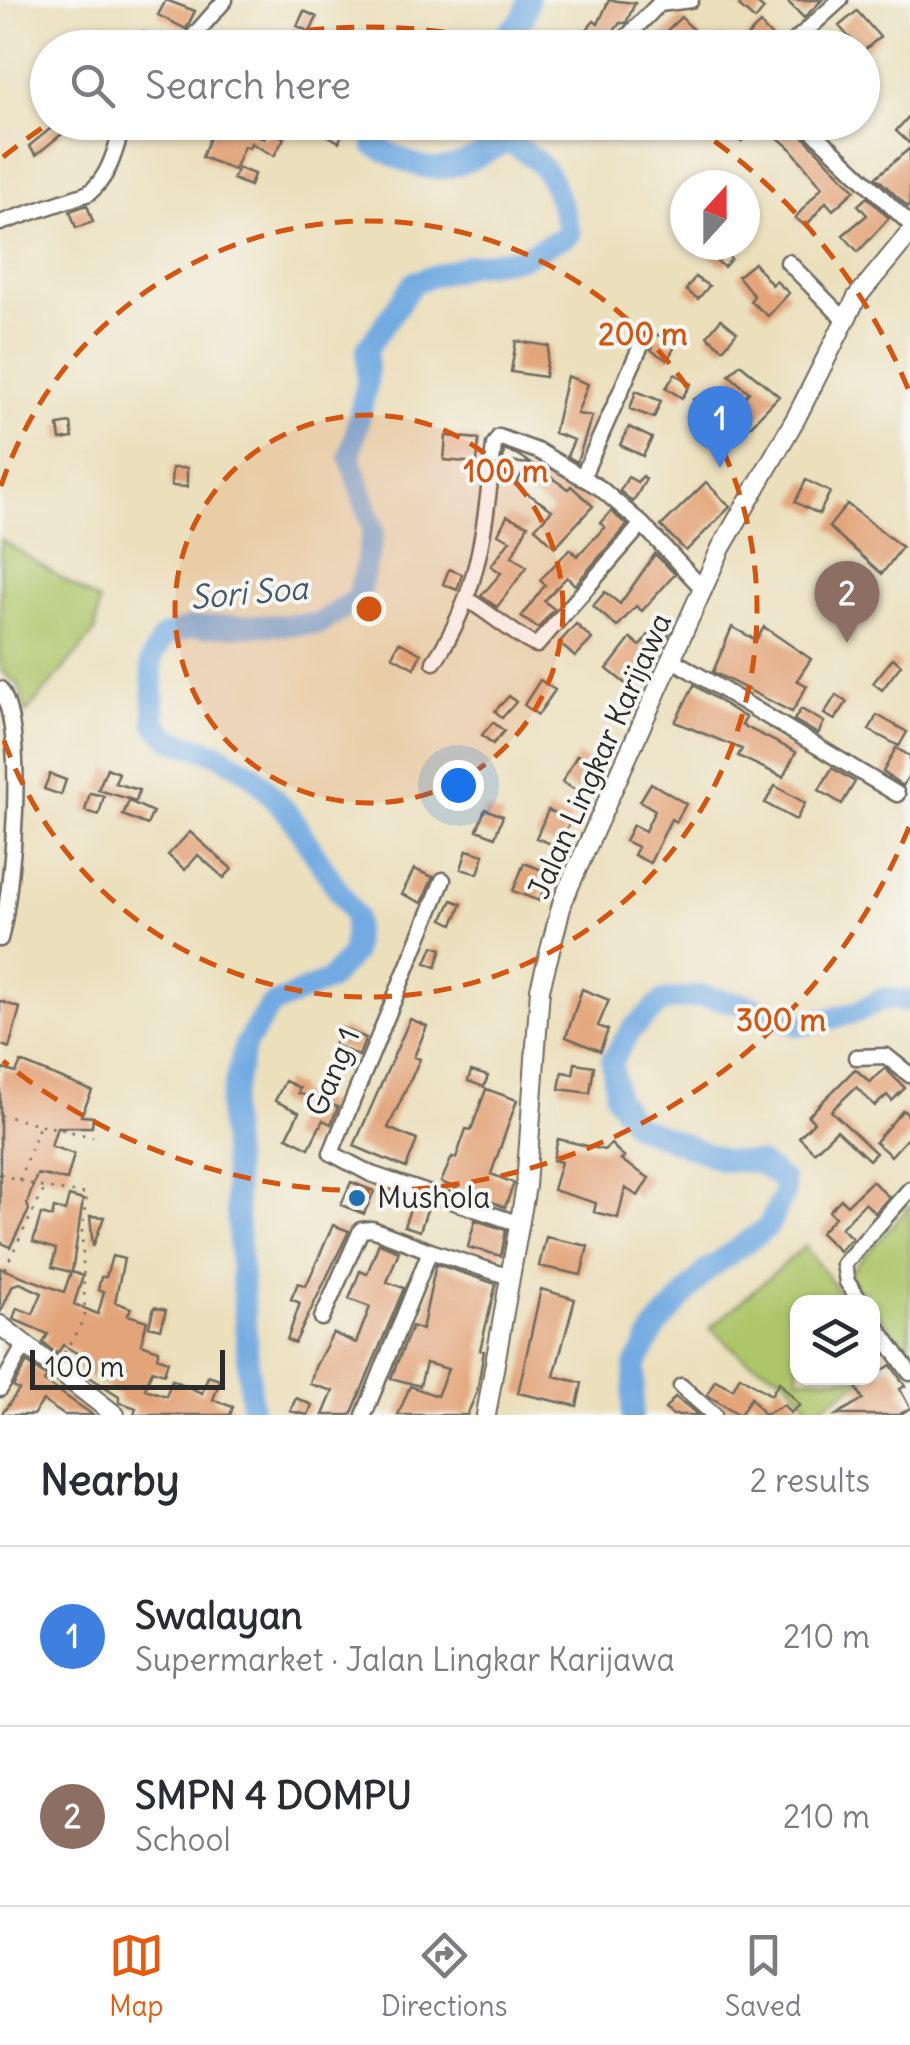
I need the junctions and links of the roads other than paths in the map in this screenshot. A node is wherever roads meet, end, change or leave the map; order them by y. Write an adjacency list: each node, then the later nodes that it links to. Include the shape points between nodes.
1 (226, 0): 4 (street)
2 (691, 0): 5 (street, via 659,4)
3 (840, 0): 6 (street)
4 (200, 30)
5 (634, 30)
6 (807, 30)
7 (118, 140): 9 (street, via 89,192)
8 (822, 140): 10 (street)
9 (0, 223)
10 (910, 224)
11 (910, 233): 13 (main road, Jalan Lingkar Karijawa)
12 (788, 262): 13 (street)
13 (844, 320): 17 (main road, Jalan Lingkar Karijawa)
14 (642, 341): 15 (street)
15 (582, 478): 16 (street); 18 (street, via 528,446 495,440 482,550)
16 (642, 524): 17 (street); 18 (street, via 537,645 526,644 498,616)
17 (704, 590): 19 (main road, Jalan Lingkar Karijawa)
18 (468, 600): 20 (street)
19 (673, 660): 22 (street); 28 (main road, Jalan Lingkar Karijawa, via 623,761 549,944 535,1020)
20 (434, 662)
21 (0, 690): 24 (street, via 12,715 14,790)
22 (897, 794)
23 (443, 880): 28 (street, Gang 1, via 331,1153 371,1174)
24 (0, 939)
25 (856, 1057): 26 (street, via 886,1056)
26 (910, 1075)
27 (910, 1188): 31 (street, via 844,1264)
28 (520, 1224): 30 (main road, Jalan Lingkar Karijawa)
29 (430, 1251): 30 (street); 32 (street, via 362,1230); 40 (street)
30 (510, 1277): 41 (main road, Jalan Lingkar Karijawa)
31 (857, 1295)
32 (322, 1318)
33 (0, 1324): 35 (main road)
34 (880, 1331): 36 (street)
35 (26, 1344): 38 (street); 39 (main road)
36 (910, 1373)
37 (680, 1386): 42 (street)
38 (0, 1389)
39 (102, 1412)
40 (364, 1415)
41 (486, 1415)
42 (714, 1415)

